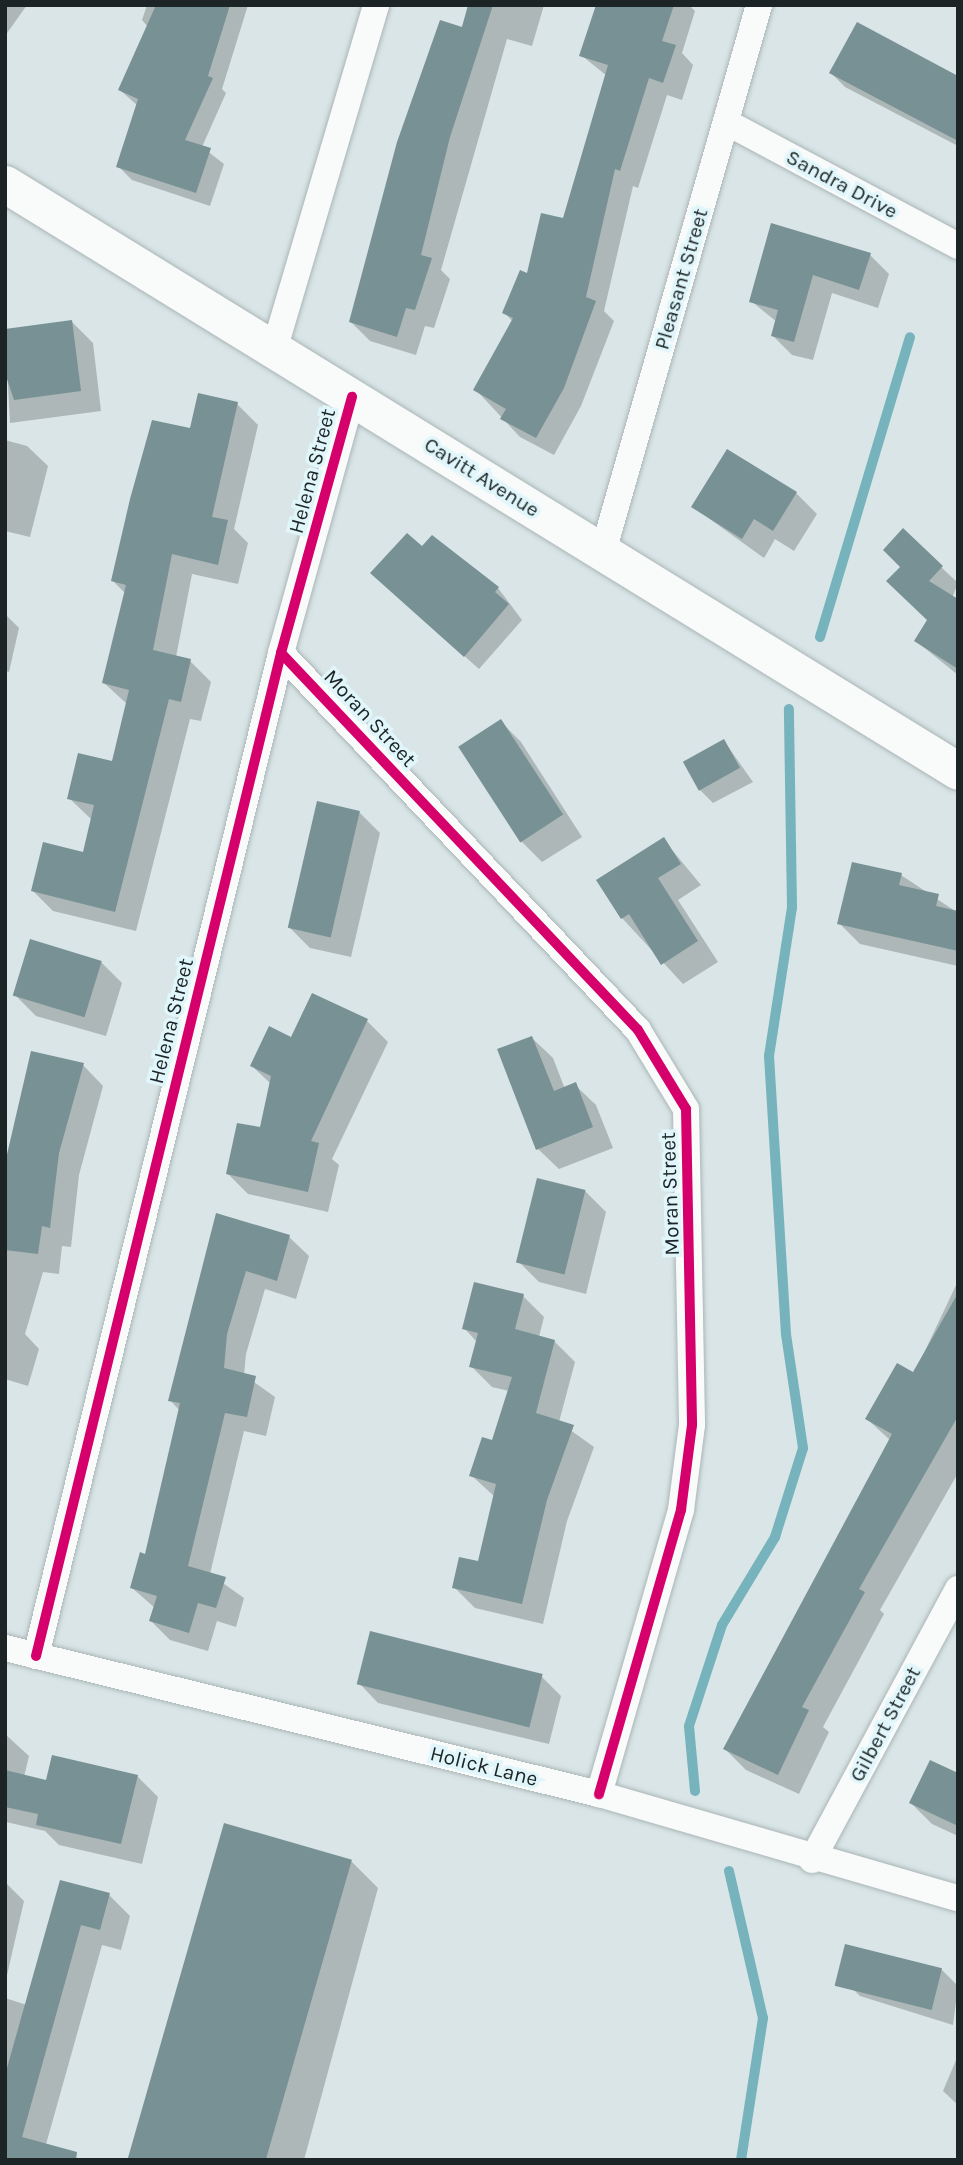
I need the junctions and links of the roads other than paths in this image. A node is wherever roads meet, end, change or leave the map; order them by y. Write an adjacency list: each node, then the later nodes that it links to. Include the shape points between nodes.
1 (376, 5): 6 (street)
2 (759, 5): 3 (street, Pleasant Street)
3 (726, 122): 5 (street, Sandra Drive); 8 (street, Pleasant Street)
4 (5, 184): 6 (street, Cavitt Avenue)
5 (958, 246)
6 (274, 350): 7 (street, Cavitt Avenue)
7 (352, 397): 8 (street, Cavitt Avenue); 9 (street, Helena Street)
8 (603, 552): 10 (street, Cavitt Avenue)
9 (281, 653): 13 (street, Helena Street); 14 (street, Moran Street, via 638,1030 686,1109 692,1425 681,1510)
10 (958, 771)
11 (958, 1589): 15 (street, Gilbert Street)
12 (5, 1648): 13 (street, Holick Lane)
13 (36, 1656): 14 (street, Holick Lane)
14 (599, 1794): 15 (street, Holick Lane)
15 (812, 1860): 16 (street, Holick Lane)
16 (958, 1898)

